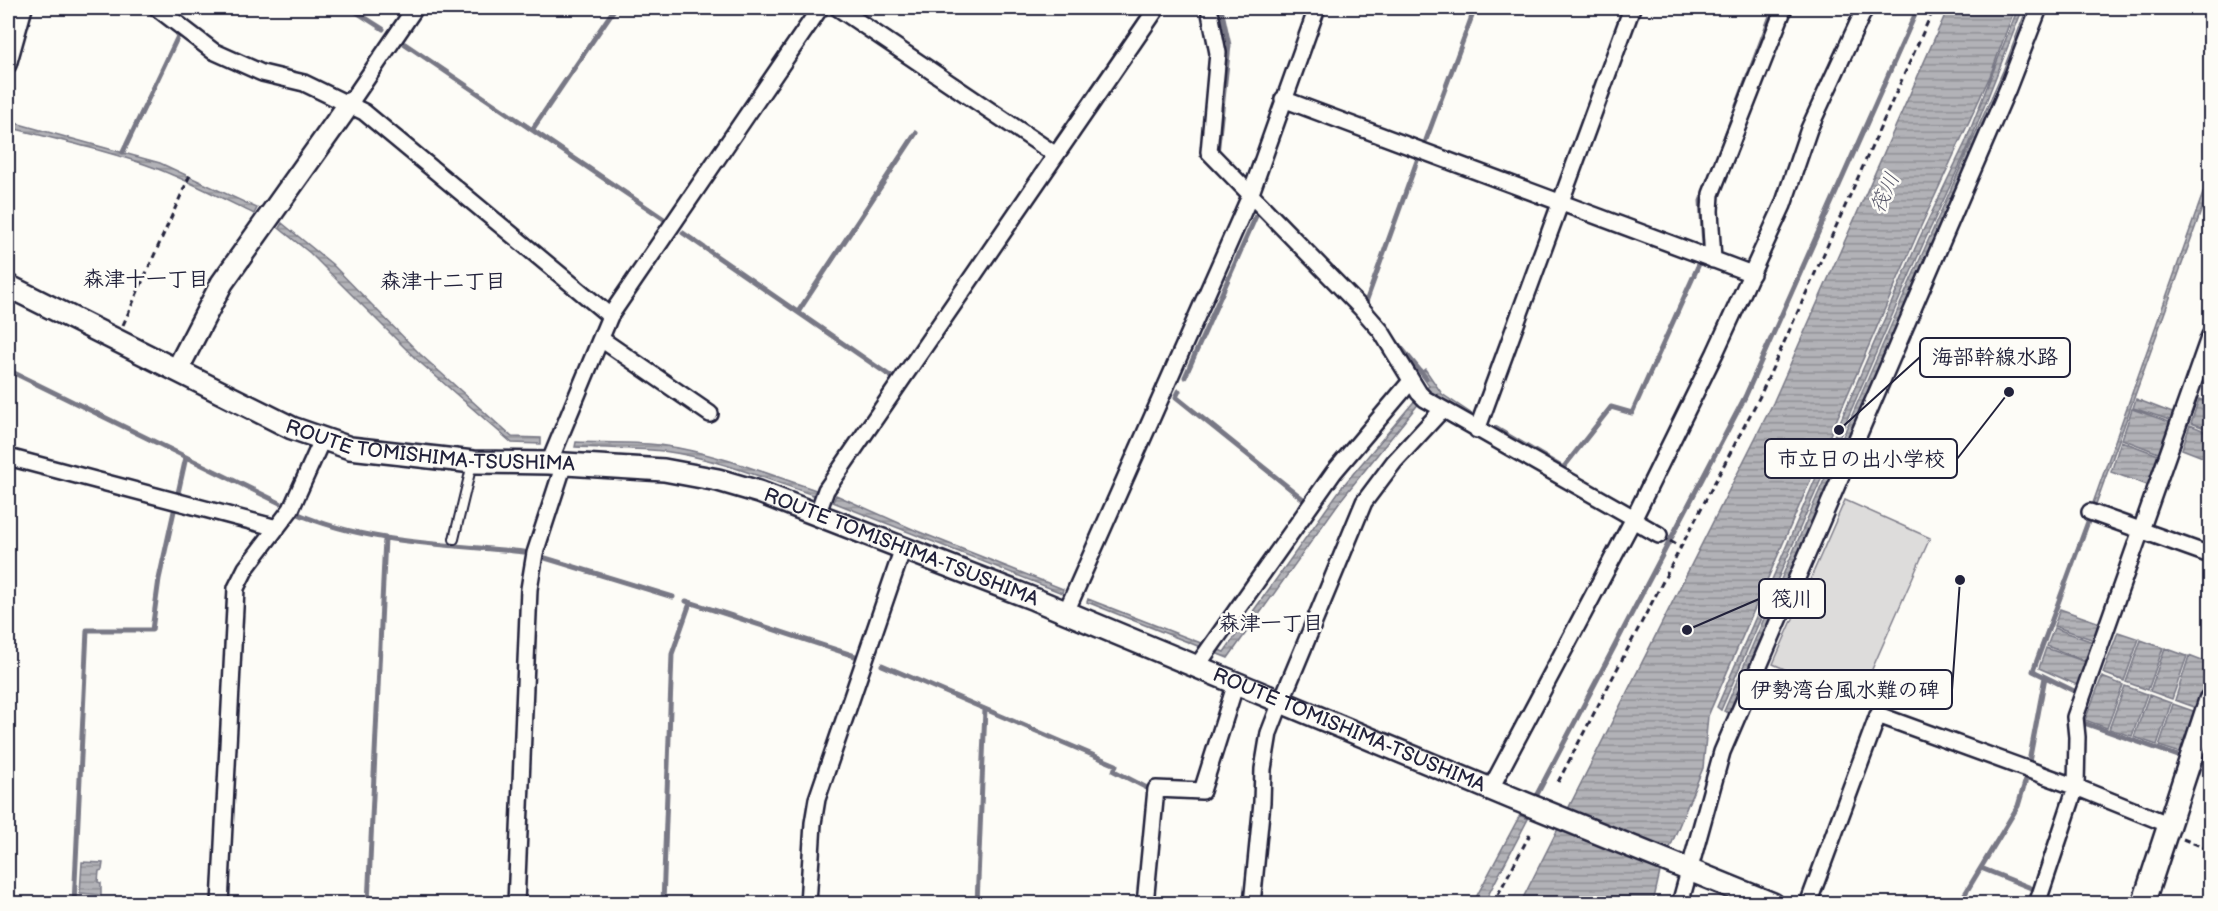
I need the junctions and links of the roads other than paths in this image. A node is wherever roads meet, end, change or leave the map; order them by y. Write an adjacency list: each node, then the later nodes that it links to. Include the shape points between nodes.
1 (24, 8): 13 (street)
2 (157, 8): 15 (street, via 213,51 262,73 304,83)
3 (415, 8): 15 (street)
4 (820, 8): 22 (street)
5 (838, 8): 16 (street)
6 (1157, 8): 16 (street)
7 (1209, 8): 17 (street, via 1218,53 1209,152)
8 (1317, 8): 14 (street)
9 (1632, 8): 18 (street)
10 (1784, 8): 19 (street, via 1711,194)
11 (1865, 8): 20 (street, via 1809,129 1783,205)
12 (2039, 8): 51 (street, via 1985,143 1722,752)
13 (8, 65)
14 (1283, 99): 17 (street); 18 (street)
15 (350, 103): 22 (street); 25 (main road, via 222,284)
16 (1056, 155): 35 (street, via 826,490)
17 (1250, 196): 26 (street, via 1361,308); 43 (street)
18 (1560, 203): 19 (street); 29 (street)
19 (1713, 260): 20 (street)
20 (1752, 274): 36 (street)
21 (8, 287): 25 (main road, ROUTE TOMISHIMA-TSUSHIMA)
22 (610, 316): 24 (street)
23 (2211, 336): 38 (street)
24 (601, 339): 28 (street); 33 (street)
25 (177, 370): 30 (main road, ROUTE TOMISHIMA-TSUSHIMA, via 292,429)
26 (1418, 391): 27 (street); 44 (street, via 1334,472)
27 (1442, 410): 29 (street); 47 (street, via 1364,502)
28 (710, 414)
29 (1477, 430): 36 (street)
30 (322, 440): 32 (main road, ROUTE TOMISHIMA-TSUSHIMA, via 350,448); 37 (street, via 291,509)
31 (8, 457): 37 (street)
32 (473, 462): 33 (main road, ROUTE TOMISHIMA-TSUSHIMA); 40 (lane)
33 (557, 463): 35 (main road, ROUTE TOMISHIMA-TSUSHIMA, via 664,470 718,480); 53 (street, via 529,589)
34 (2090, 512): 38 (street)
35 (817, 515): 41 (main road, ROUTE TOMISHIMA-TSUSHIMA)
36 (1634, 519): 39 (street); 49 (street)
37 (278, 528): 52 (street, via 246,568 236,588)
38 (2141, 530): 42 (street); 48 (street, via 2075,717)
39 (1659, 535)
40 (454, 539)
41 (903, 548): 43 (main road, ROUTE TOMISHIMA-TSUSHIMA); 54 (street, via 817,799)
42 (2211, 555)
43 (1066, 612): 44 (main road, ROUTE TOMISHIMA-TSUSHIMA)
44 (1205, 654): 45 (main road, ROUTE TOMISHIMA-TSUSHIMA)
45 (1236, 683): 47 (main road, ROUTE TOMISHIMA-TSUSHIMA); 55 (street, via 1202,791 1156,789)
46 (2211, 700): 50 (main road)
47 (1281, 702): 49 (main road, ROUTE TOMISHIMA-TSUSHIMA); 56 (street, via 1269,734 1263,769)
48 (2076, 787): 50 (street); 59 (street, via 1878,715); 60 (street)
49 (1491, 788): 51 (main road, ROUTE TOMISHIMA-TSUSHIMA)
50 (2168, 829): 61 (main road)
51 (1679, 865): 57 (street); 58 (main road, ROUTE TOMISHIMA-TSUSHIMA)
52 (220, 903)
53 (516, 903)
54 (808, 903)
55 (1145, 903)
56 (1252, 903)
57 (1680, 903)
58 (1773, 903)
59 (1808, 903)
60 (2037, 903)
61 (2143, 903)

